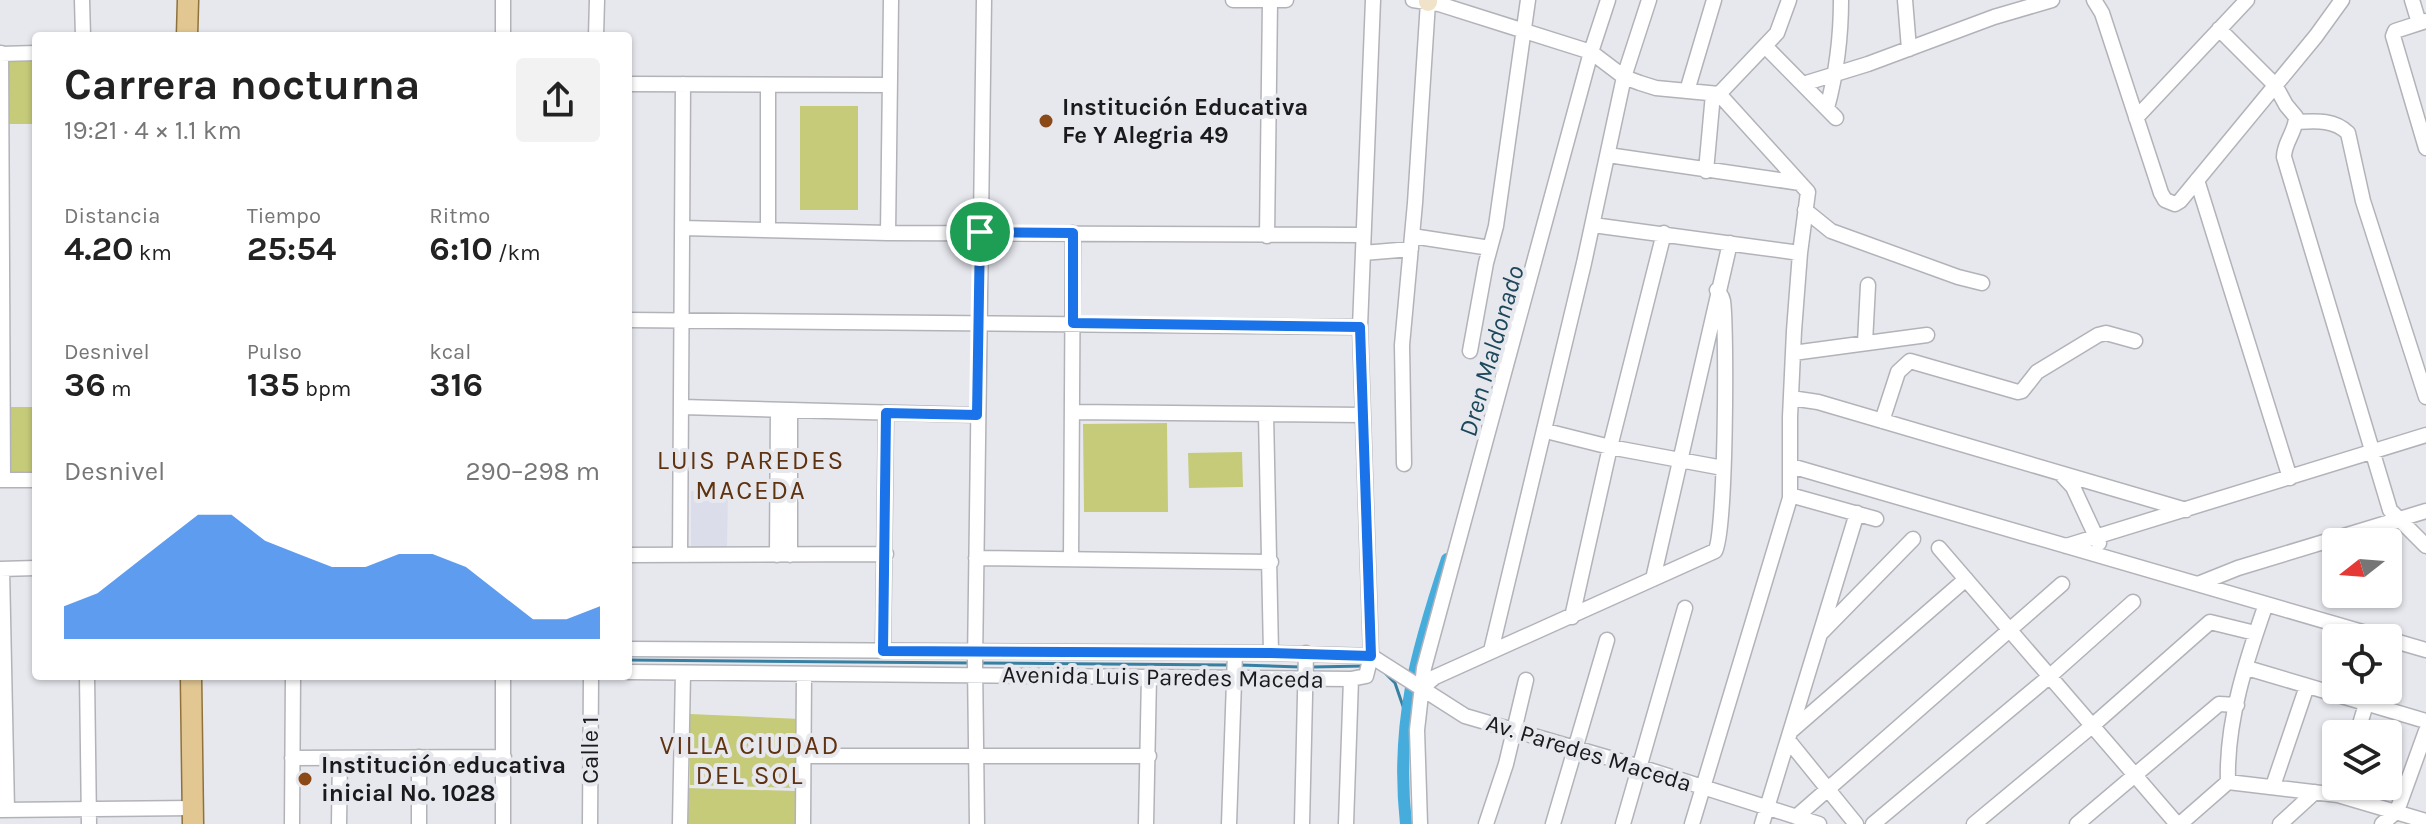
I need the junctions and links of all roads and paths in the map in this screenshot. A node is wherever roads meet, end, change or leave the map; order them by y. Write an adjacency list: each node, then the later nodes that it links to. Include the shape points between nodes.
1 (82, 0): 29 (street)
2 (188, 0): 30 (main road)
3 (503, 0): 31 (street)
4 (597, 0): 32 (street)
5 (891, 0): 44 (street)
6 (984, 0): 59 (street)
7 (1233, 0): 23 (street)
8 (1286, 0): 23 (street)
9 (1373, 0): 63 (street)
10 (1528, 0): 27 (street)
11 (1608, 0): 35 (street)
12 (1649, 0): 39 (street)
13 (1714, 0): 46 (street)
14 (1789, 0): 33 (street)
15 (1841, 0): 38 (street)
16 (1905, 0): 34 (street)
17 (1991, 0): 25 (street)
18 (2052, 0): 25 (street)
19 (2094, 0): 48 (street)
20 (2247, 0): 28 (street)
21 (2342, 0): 45 (street)
22 (2412, 0): 26 (street)
23 (1270, 1): 64 (street)
24 (1430, 1): 27 (street); 65 (street)
25 (1994, 17): 34 (street)
26 (2423, 22): 50 (street, via 2393,36)
27 (1524, 29): 35 (street); 67 (street)
28 (2219, 29): 45 (street); 48 (street)
29 (83, 32)
30 (187, 32)
31 (503, 32)
32 (596, 32)
33 (1766, 47): 42 (street); 47 (street)
34 (1909, 49): 38 (street)
35 (1591, 52): 39 (street); 166 (street)
36 (32, 53): 37 (street)
37 (1, 54): 103 (street)
38 (1837, 72): 42 (street); 42 (street, via 1832,113)
39 (1624, 77): 46 (street); 51 (street)
40 (632, 84): 41 (street)
41 (683, 84): 43 (street); 57 (street)
42 (1803, 84)
43 (768, 85): 44 (street); 58 (street)
44 (890, 85): 60 (street)
45 (2275, 85): 49 (street); 53 (street)
46 (1687, 91): 47 (street)
47 (1716, 94): 52 (street); 54 (street)
48 (2136, 118): 53 (street, via 2165,200 2180,201)
49 (2297, 122): 83 (street, via 2327,121 2348,133 2363,201); 96 (street, via 2284,157)
50 (2426, 148)
51 (1608, 155): 52 (street); 56 (street)
52 (1706, 171): 54 (street)
53 (2197, 180): 102 (street)
54 (1800, 183): 55 (street, via 1808,192)
55 (1805, 210): 69 (street); 70 (street, via 1831,231)
56 (1593, 225): 62 (street); 93 (street)
57 (682, 228): 58 (street); 74 (street)
58 (768, 230): 60 (street)
59 (980, 232): 60 (street); 61 (street); 75 (street)
60 (888, 233)
61 (1073, 233): 64 (street); 76 (street)
62 (1664, 233): 66 (street); 95 (street)
63 (1362, 235): 64 (street); 68 (street)
64 (1267, 236)
65 (1411, 242): 67 (street); 68 (street); 98 (street, via 1402,345)
66 (1730, 243): 69 (street); 72 (street)
67 (1490, 248): 81 (street)
68 (1363, 253): 77 (street)
69 (1800, 253): 82 (street)
70 (1982, 283)
71 (1868, 285): 80 (street)
72 (1717, 290): 97 (street); 100 (street, via 1724,326)
73 (632, 320): 74 (street)
74 (681, 320): 75 (street); 85 (street)
75 (979, 322): 76 (street); 90 (street)
76 (1073, 323): 77 (street); 87 (street)
77 (1360, 327): 91 (street)
78 (1927, 335): 80 (street)
79 (2135, 341): 92 (street, via 2098,335 2037,372 2018,392 1910,361 1898,372)
80 (1865, 343): 82 (street)
81 (1470, 351)
82 (1793, 353): 84 (street)
83 (2426, 397)
84 (1791, 398): 92 (street); 99 (street)
85 (682, 407): 86 (street); 118 (street)
86 (784, 410): 88 (street); 119 (street)
87 (1072, 412): 89 (street); 121 (street)
88 (886, 413): 90 (street); 116 (street)
89 (1266, 414): 91 (street); 123 (street)
90 (977, 415): 120 (street)
91 (1362, 415): 148 (street)
92 (1882, 421): 101 (street)
93 (1546, 431): 95 (street); 143 (street)
94 (2426, 435): 96 (street)
95 (1610, 447): 97 (street); 133 (street)
96 (2373, 452): 102 (street); 110 (street)
97 (1680, 462): 100 (street); 126 (street)
98 (1404, 464)
99 (1791, 466): 105 (street); 113 (street)
100 (1723, 468): 126 (street, via 1719,546)
101 (2060, 473): 106 (street); 111 (street, via 2073,487)
102 (2290, 478): 106 (street)
103 (2, 480): 104 (street)
104 (32, 480)
105 (1790, 495): 108 (street); 188 (street)
106 (2186, 510): 111 (street)
107 (2426, 511): 110 (street)
108 (1857, 513): 109 (street); 137 (street)
109 (1876, 519)
110 (2397, 519): 114 (street); 129 (street)
111 (2096, 537): 113 (street); 122 (street)
112 (1913, 539): 137 (street)
113 (2066, 546): 122 (street)
114 (2426, 546)
115 (1939, 548): 127 (street)
116 (886, 554): 119 (street); 142 (street)
117 (632, 555): 118 (street)
118 (680, 555): 119 (street)
119 (784, 555)
120 (976, 558): 121 (street); 144 (street)
121 (1071, 558): 123 (street)
122 (2106, 558): 129 (street)
123 (1271, 562): 146 (street)
124 (32, 568): 125 (street)
125 (1, 569): 194 (street)
126 (1653, 579): 133 (street)
127 (1966, 579): 135 (street); 175 (street)
128 (2062, 584): 135 (street)
129 (2198, 584): 131 (street)
130 (2133, 602): 155 (street)
131 (2266, 604): 134 (street); 136 (street)
132 (1685, 608): 184 (street)
133 (1572, 617): 143 (street)
134 (2335, 624)
135 (2009, 630): 155 (street); 189 (street)
136 (2255, 633): 149 (street); 172 (street, via 2210,622)
137 (1819, 635): 175 (street)
138 (1607, 640): 176 (street)
139 (2402, 643): 141 (street)
140 (632, 649): 142 (street, Avenida Luis Paredes Maceda)
141 (2426, 650)
142 (883, 651): 144 (street, Avenida Luis Paredes Maceda)
143 (1491, 651): 166 (street)
144 (976, 652): 145 (street, Avenida Luis Paredes Maceda); 153 (street)
145 (1235, 653): 146 (street, Avenida Luis Paredes Maceda); 156 (street)
146 (1271, 653): 147 (street, Avenida Luis Paredes Maceda)
147 (1306, 653): 148 (street, Avenida Luis Paredes Maceda); 157 (street)
148 (1371, 656): 158 (street, via 1366,676); 166 (street, Av. Paredes Maceda)
149 (2247, 668): 165 (street); 169 (street)
150 (632, 672): 151 (street, Avenida Luis Paredes Maceda)
151 (683, 673): 152 (street, Avenida Luis Paredes Maceda); 205 (street)
152 (804, 674): 153 (street, Avenida Luis Paredes Maceda); 177 (street)
153 (976, 675): 154 (street, Avenida Luis Paredes Maceda); 178 (street)
154 (1149, 676): 156 (street, Avenida Luis Paredes Maceda); 179 (street)
155 (2050, 676): 172 (street); 220 (street)
156 (1234, 678): 157 (street, Avenida Luis Paredes Maceda); 209 (street)
157 (1306, 678): 158 (street, Avenida Luis Paredes Maceda); 210 (street)
158 (1351, 679): 211 (street)
159 (87, 680): 197 (street)
160 (191, 680): 196 (main road)
161 (293, 680): 182 (street)
162 (503, 680): 181 (street)
163 (591, 680): 204 (street, Calle 1)
164 (1526, 680): 173 (street)
165 (2307, 686): 167 (street); 187 (street)
166 (1422, 688): 173 (street, Av. Paredes Maceda, via 1465,716); 212 (street, via 1417,730)
167 (2322, 691)
168 (2366, 704): 170 (street); 171 (street)
169 (2237, 705): 185 (street, via 2219,704); 186 (street, via 2229,735)
170 (2361, 720)
171 (2426, 721)
172 (2092, 726): 185 (street); 221 (street)
173 (1513, 731): 176 (street, Av. Paredes Maceda); 213 (street)
174 (2426, 731): 195 (street)
175 (1790, 736): 189 (street); 193 (street)
176 (1576, 749): 184 (street, Av. Paredes Maceda); 214 (street)
177 (803, 756): 178 (street); 206 (street)
178 (975, 756): 179 (street); 207 (street)
179 (1149, 756): 208 (street)
180 (419, 757): 181 (street); 183 (street); 202 (street)
181 (504, 757): 203 (street)
182 (292, 758): 183 (street); 200 (street)
183 (340, 758): 201 (street)
184 (1640, 767): 188 (street, Av. Paredes Maceda); 215 (street)
185 (2135, 775): 222 (street); 223 (street)
186 (2228, 782): 187 (street); 223 (street)
187 (2273, 786): 190 (street)
188 (1703, 787): 193 (street, Av. Paredes Maceda); 216 (street)
189 (1828, 789): 198 (street); 219 (street)
190 (2315, 792): 191 (street); 224 (street)
191 (2322, 792)
192 (2365, 800): 195 (street)
193 (1767, 807): 198 (street, Av. Paredes Maceda); 217 (street)
194 (4, 810): 197 (street)
195 (2397, 811): 199 (street); 225 (street)
196 (193, 816): 197 (street)
197 (89, 817)
198 (1796, 817): 218 (street, Av. Paredes Maceda)
199 (2426, 821)
200 (292, 824)
201 (339, 824)
202 (419, 824)
203 (503, 824)
204 (590, 824)
205 (680, 824)
206 (803, 824)
207 (977, 824)
208 (1146, 824)
209 (1229, 824)
210 (1302, 824)
211 (1346, 824)
212 (1420, 824)
213 (1486, 824)
214 (1553, 824)
215 (1623, 824)
216 (1692, 824)
217 (1762, 824)
218 (1819, 824)
219 (1856, 824)
220 (1873, 824)
221 (1974, 824)
222 (2077, 824)
223 (2178, 824)
224 (2280, 824)
225 (2382, 824)

